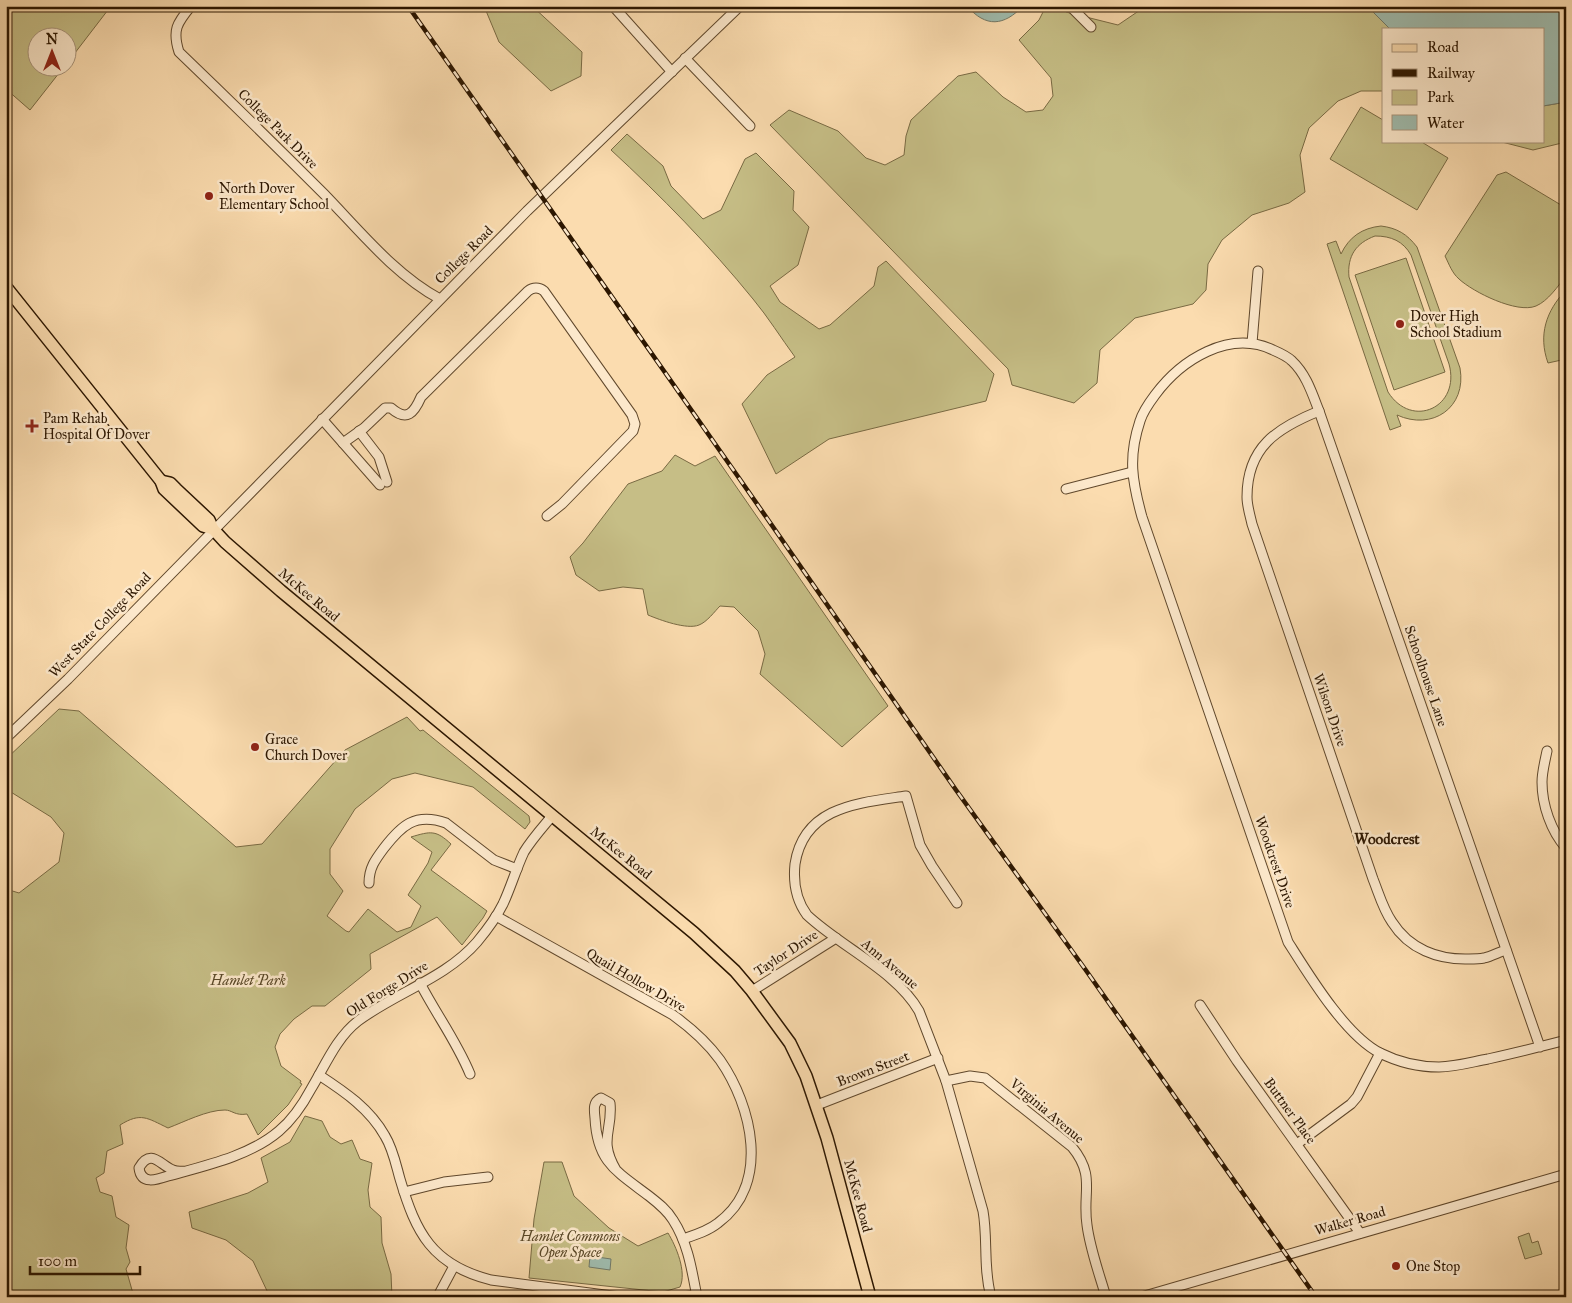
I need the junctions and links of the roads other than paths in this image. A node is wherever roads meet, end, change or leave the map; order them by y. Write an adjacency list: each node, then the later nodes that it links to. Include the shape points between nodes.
1 (190, 6): 11 (street, College Park Drive, via 176,30 179,52 262,130 393,264 422,290)
2 (613, 6): 7 (street)
3 (740, 6): 6 (street, College Road)
4 (1070, 6): 5 (street)
5 (1091, 27)
6 (685, 58): 7 (street, College Road); 8 (street)
7 (672, 72): 11 (street, College Road)
8 (750, 126)
9 (1258, 271): 12 (street)
10 (6, 287): 20 (main road, McKee Road, via 161,481 170,483 209,520)
11 (440, 299): 14 (street, College Road)
12 (1252, 343): 13 (street, Schoolhouse Lane, via 1293,361 1305,377); 17 (street, Woodcrest Drive, via 1214,348 1188,362 1163,384 1140,420 1132,453)
13 (1319, 411): 30 (street, Schoolhouse Lane); 30 (street, Wilson Drive, via 1294,421 1264,444 1251,469 1247,499 1252,524 1370,870 1393,924 1420,950 1452,960 1483,958)
14 (322, 419): 16 (street); 20 (street, College Road)
15 (359, 431): 16 (street); 16 (street, via 380,456 383,484); 19 (street, via 384,408 392,408 405,415 415,410 421,397 528,291 540,288 566,320 635,424 633,431)
16 (343, 443)
17 (1132, 472): 18 (street); 36 (street, Woodcrest Drive, via 1142,517 1288,942 1342,1020)
18 (1066, 489)
19 (547, 516)
20 (213, 530): 21 (street, West State College Road); 23 (main road, McKee Road, via 281,591)
21 (6, 738)
22 (1547, 751): 24 (street, via 1542,783 1546,812 1558,839)
23 (552, 816): 25 (street, Old Forge Drive, via 529,844); 32 (main road, McKee Road, via 694,933)
24 (1566, 848)
25 (517, 869): 26 (street, via 494,860 446,823 429,819 403,826 396,832 373,862); 28 (street, Old Forge Drive)
26 (369, 883)
27 (957, 902): 29 (street, Ann Avenue, via 920,845 906,796 856,803 837,810 812,827 801,845 795,870 798,901 807,915)
28 (496, 916): 31 (street, Old Forge Drive, via 466,954); 49 (street, Quail Hollow Drive, via 673,1016 704,1042 729,1074 742,1103 749,1132 749,1176 740,1200 725,1217 707,1230)
29 (836, 938): 32 (street, Taylor Drive); 37 (street, Ann Avenue, via 908,994 919,1011)
30 (1506, 950): 35 (street, Schoolhouse Lane)
31 (420, 983): 38 (street); 39 (street, Old Forge Drive, via 347,1031)
32 (752, 991): 41 (main road, McKee Road, via 790,1043)
33 (1200, 1004): 42 (street, Buttner Place)
34 (1566, 1040): 35 (street, Woodcrest Drive)
35 (1540, 1046): 36 (street, Woodcrest Drive, via 1439,1067 1413,1065)
36 (1380, 1053): 42 (street, via 1351,1104)
37 (938, 1058): 40 (street, Ann Avenue); 41 (street, Brown Street)
38 (470, 1074)
39 (319, 1075): 44 (street, Old Forge Drive, via 290,1121 278,1132 258,1146); 47 (street, via 362,1106 380,1127)
40 (946, 1081): 57 (street, Ann Avenue, via 984,1220 985,1269); 58 (street, Virginia Avenue, via 970,1076 985,1078 1079,1156 1086,1173 1087,1225 1092,1252)
41 (817, 1105): 56 (main road, McKee Road)
42 (1297, 1144): 48 (street, Buttner Place)
43 (616, 1170): 43 (street, via 606,1145 610,1103 601,1098 595,1106 596,1134 601,1152); 49 (street, via 665,1210)
44 (186, 1171): 44 (street, Old Forge Drive, via 150,1181 143,1178 139,1168 153,1158 172,1170)
45 (1566, 1174): 48 (street, Walker Road)
46 (488, 1178): 47 (street, via 444,1182)
47 (404, 1192): 50 (street, via 425,1239)
48 (1360, 1233): 59 (street, Walker Road)
49 (683, 1239): 53 (street)
50 (454, 1266): 51 (street, via 476,1276); 52 (street)
51 (544, 1292): 54 (street)
52 (438, 1296)
53 (697, 1296): 55 (street)
54 (620, 1297)
55 (683, 1297)
56 (870, 1297)
57 (991, 1297)
58 (1106, 1297)
59 (1141, 1297)

